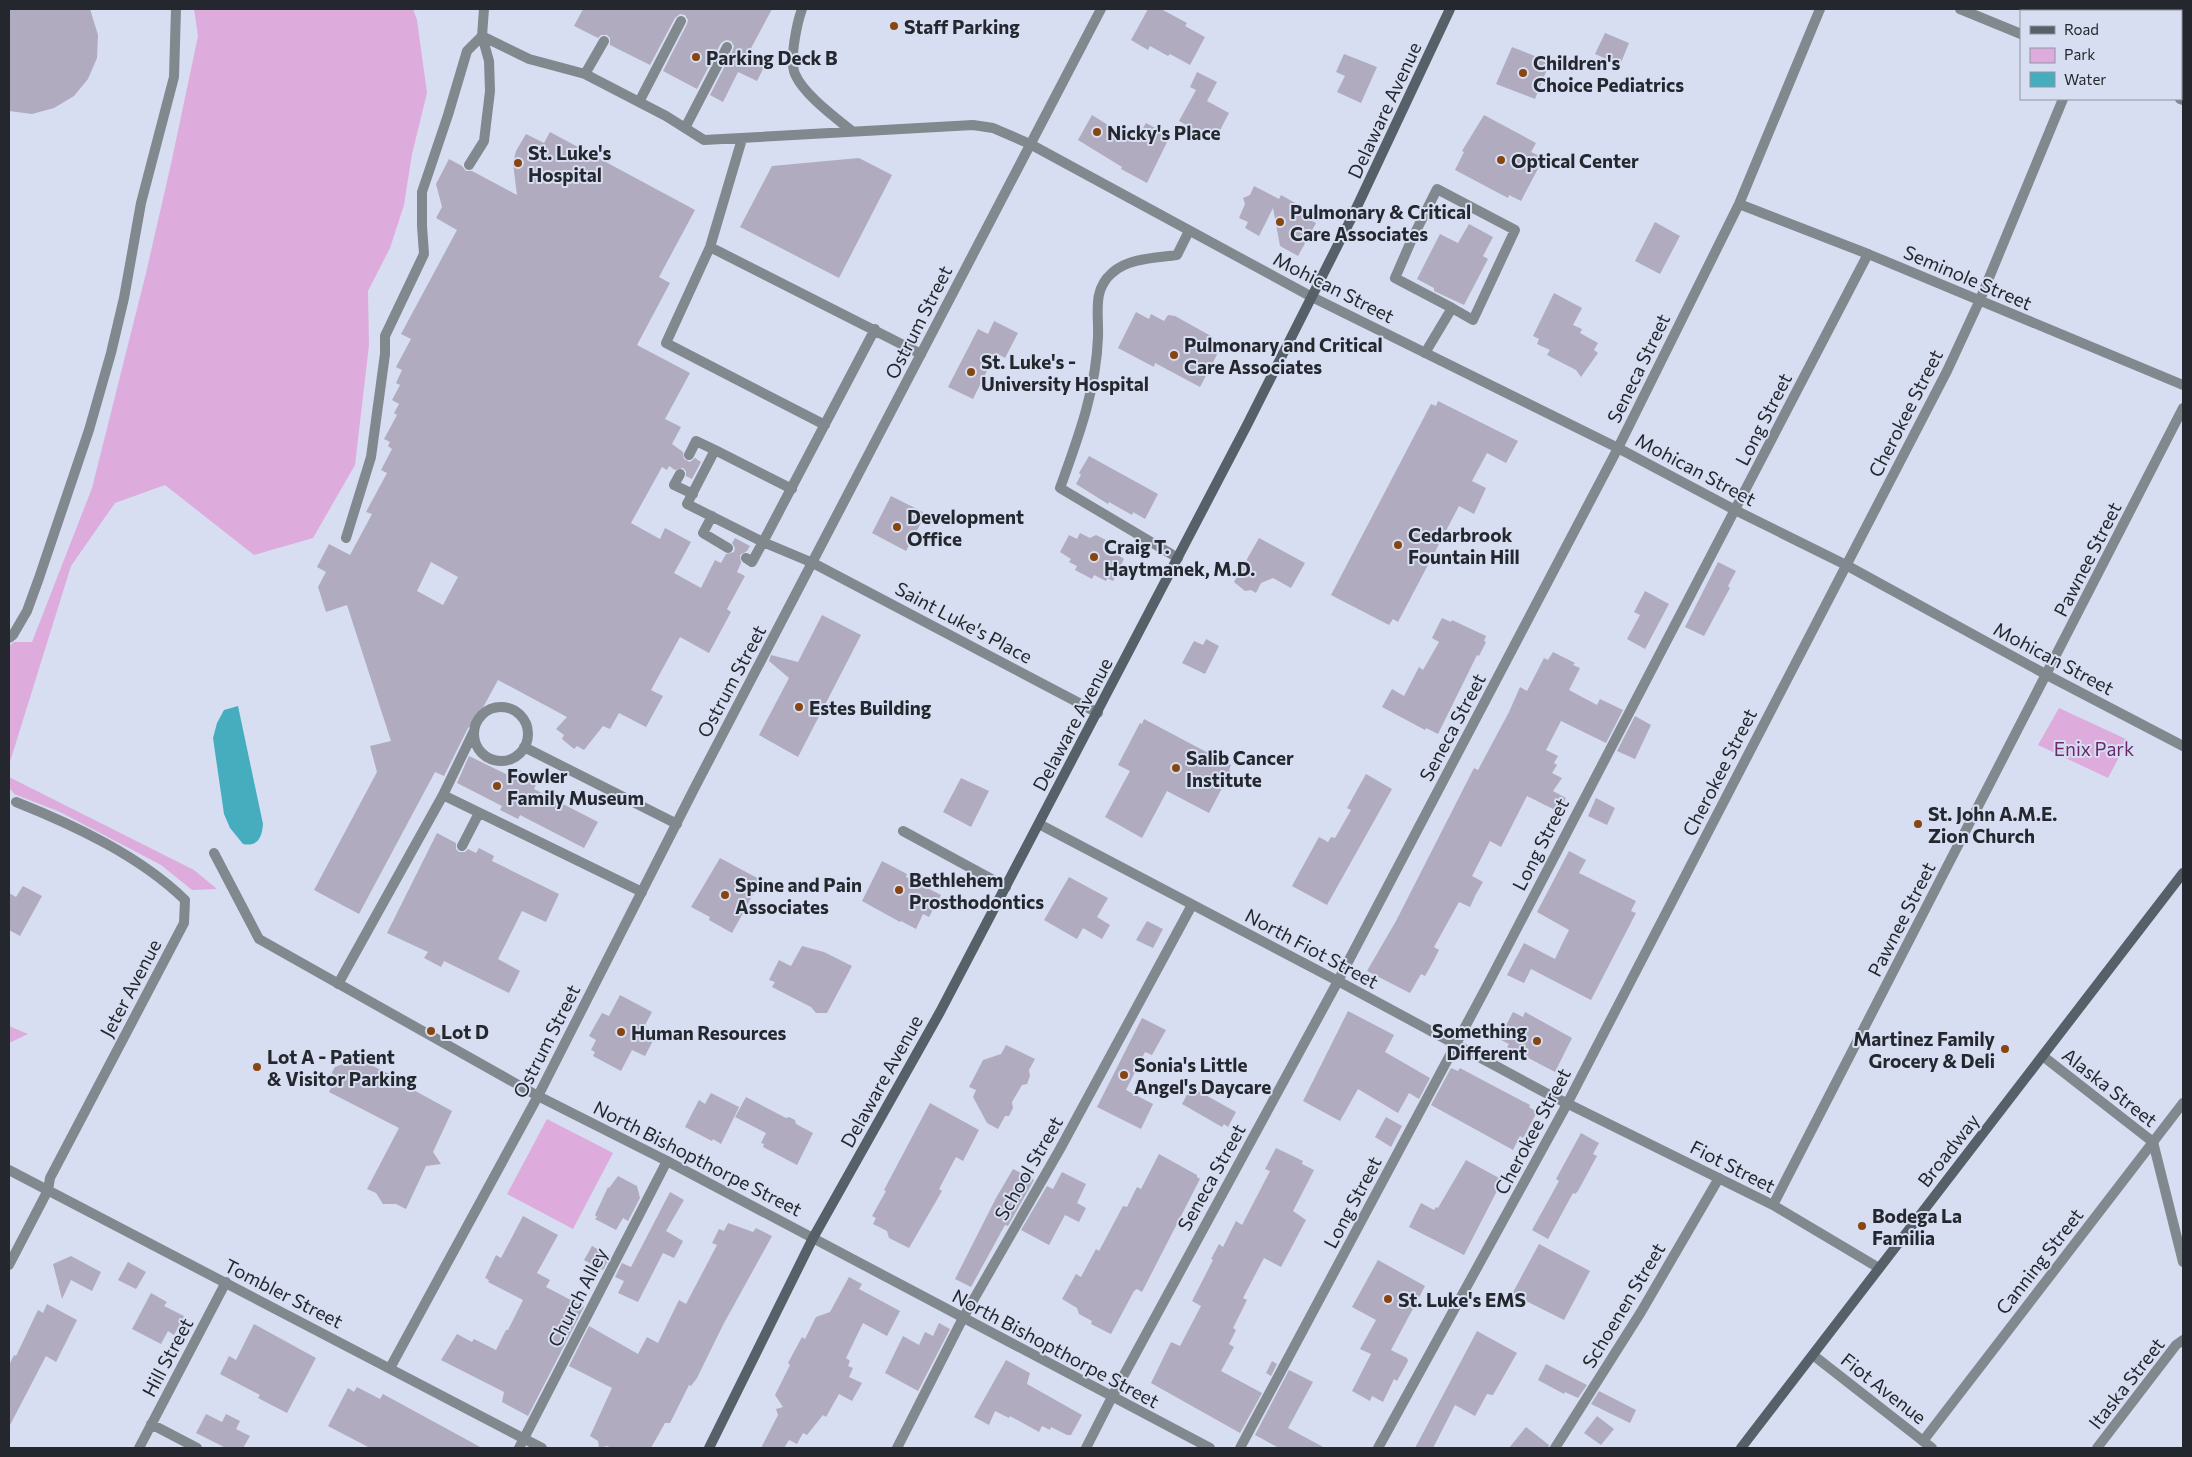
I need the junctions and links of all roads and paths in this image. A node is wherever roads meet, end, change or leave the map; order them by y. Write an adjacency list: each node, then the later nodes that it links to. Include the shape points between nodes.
1 (176, 9): 49 (street, via 174,77 141,203 111,353 89,430 36,586 27,611)
2 (484, 9): 10 (street)
3 (802, 9): 17 (street, via 794,42 794,74 814,100)
4 (1101, 9): 19 (street, Ostrum Street)
5 (1450, 9): 25 (main road, Delaware Avenue)
6 (1820, 9): 21 (street, Seneca Street)
7 (1960, 9): 9 (street)
8 (681, 21): 15 (street)
9 (2020, 34)
10 (482, 36): 13 (street, Mohican Street, via 530,59); 20 (street, via 489,61 490,91 484,141); 42 (street, via 467,50 422,192 424,254 385,336 371,457)
11 (604, 41): 13 (street)
12 (728, 47): 16 (street)
13 (585, 74): 15 (street, Mohican Street)
14 (2064, 100): 26 (street, Cherokee Street)
15 (639, 102): 16 (street, Mohican Street)
16 (685, 128): 18 (street, Mohican Street, via 704,140)
17 (853, 132): 18 (street, Mohican Street); 19 (street, Mohican Street, via 973,125 993,128)
18 (742, 138): 23 (street)
19 (1030, 144): 22 (street, Mohican Street); 30 (street, Ostrum Street)
20 (469, 165)
21 (1739, 204): 24 (street, Seminole Street); 34 (street, Seneca Street)
22 (1189, 231): 25 (street, Mohican Street); 46 (street, via 1177,255 1124,265 1111,274 1098,294 1094,379 1084,422 1060,488)
23 (710, 247): 28 (street); 33 (street, via 666,343)
24 (1868, 254): 26 (street, Seminole Street); 40 (street, Long Street)
25 (1312, 297): 29 (street, Mohican Street); 46 (main road, Delaware Avenue)
26 (1979, 302): 31 (street, Seminole Street); 48 (street, Cherokee Street, via 1947,371)
27 (1452, 308): 27 (street, via 1473,320 1515,230 1437,189 1395,278); 29 (street)
28 (874, 329): 30 (street); 33 (street)
29 (1426, 353): 34 (street, Mohican Street)
30 (921, 354): 47 (street, Ostrum Street)
31 (2183, 385)
32 (2183, 408): 50 (street, Pawnee Street)
33 (825, 425): 38 (street)
34 (1618, 448): 40 (street, Mohican Street); 67 (street, Seneca Street)
35 (714, 450): 36 (street, via 696,441); 38 (street); 39 (street)
36 (689, 455)
37 (680, 474): 39 (street, via 674,485)
38 (792, 489): 43 (street)
39 (693, 494): 41 (street, Saint Luke's Place, via 687,504)
40 (1733, 509): 48 (street, Mohican Street); 69 (street, Long Street)
41 (712, 516): 43 (street, Saint Luke's Place); 44 (street, via 703,532)
42 (346, 538)
43 (763, 542): 45 (street, via 752,562); 47 (street, Saint Luke's Place)
44 (728, 548)
45 (746, 558)
46 (1178, 558): 51 (main road, Delaware Avenue)
47 (813, 563): 51 (street, Saint Luke's Place); 58 (street, Ostrum Street)
48 (1846, 565): 50 (street, Mohican Street); 73 (street, Cherokee Street)
49 (9, 638)
50 (2047, 675): 53 (street, Mohican Street); 79 (street, Pawnee Street)
51 (1098, 713): 59 (main road, Delaware Avenue)
52 (474, 731): 54 (street, via 478,748 493,759 510,759); 54 (street, via 482,715 497,707 506,707 525,722 528,730); 55 (street)
53 (2183, 746)
54 (524, 747): 58 (street)
55 (443, 795): 57 (street); 68 (street)
56 (12, 799): 78 (street, Jeter Avenue, via 58,819 122,854 166,881 185,900 184,923 50,1178)
57 (479, 812): 61 (street); 65 (street)
58 (677, 824): 65 (street, Ostrum Street)
59 (1039, 824): 64 (main road, Delaware Avenue); 66 (street, North Fiot Street)
60 (903, 831): 64 (street)
61 (462, 846)
62 (214, 853): 68 (street, North Bishopthorpe Street, via 259,940)
63 (2183, 873): 70 (main road, Broadway)
64 (1006, 887): 80 (main road, Delaware Avenue)
65 (642, 892): 71 (street, Ostrum Street)
66 (1192, 905): 67 (street, North Fiot Street); 85 (street, School Street, via 1064,1140)
67 (1338, 980): 69 (street, North Fiot Street); 89 (street, Seneca Street)
68 (338, 984): 71 (street, North Bishopthorpe Street)
69 (1456, 1045): 73 (street, North Fiot Street); 100 (street, Long Street)
70 (2044, 1057): 74 (street, Alaska Street); 83 (main road, Broadway)
71 (538, 1096): 75 (street, North Bishopthorpe Street); 88 (street, Ostrum Street)
72 (2183, 1103): 74 (street, Canning Street)
73 (1567, 1104): 77 (street, Fiot Street); 101 (street, Cherokee Street)
74 (2153, 1142): 81 (street, Alaska Street); 91 (street, Canning Street)
75 (666, 1161): 80 (street, North Bishopthorpe Street); 92 (street, Church Alley)
76 (9, 1170): 78 (street, Tombler Street)
77 (1719, 1178): 79 (street, Fiot Street); 102 (street, Schoenen Street, via 1641,1312)
78 (48, 1190): 82 (street, Jeter Avenue); 84 (street, Tombler Street)
79 (1773, 1205): 83 (street, Fiot Street)
80 (813, 1238): 85 (street, North Bishopthorpe Street); 96 (main road, Delaware Avenue)
81 (2183, 1262)
82 (9, 1265)
83 (1879, 1268): 87 (main road, Broadway)
84 (226, 1282): 88 (street, Tombler Street); 90 (street, Hill Street)
85 (962, 1318): 89 (street, North Bishopthorpe Street); 97 (street, School Street)
86 (2183, 1340): 105 (street, Itaska Street, via 2176,1344)
87 (1813, 1355): 91 (street, Fiot Avenue); 103 (main road, Broadway)
88 (390, 1368): 92 (street, Tombler Street)
89 (1112, 1395): 98 (street, Seneca Street); 99 (street, North Bishopthorpe Street)
90 (151, 1424): 93 (street, Hill Street); 94 (street)
91 (1923, 1441): 104 (street, Fiot Avenue)
92 (521, 1443): 95 (street, Tombler Street)
93 (139, 1448)
94 (197, 1448)
95 (542, 1448)
96 (709, 1448)
97 (897, 1448)
98 (1086, 1448)
99 (1210, 1448)
100 (1240, 1448)
101 (1378, 1448)
102 (1555, 1448)
103 (1740, 1448)
104 (1932, 1448)
105 (2097, 1448)

